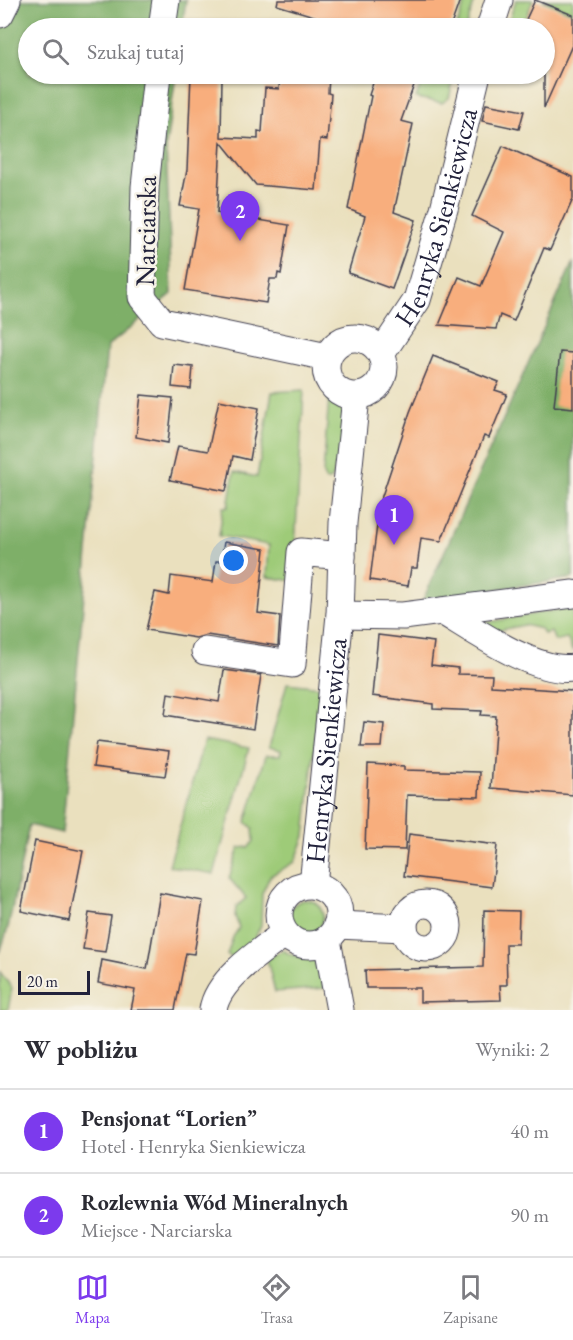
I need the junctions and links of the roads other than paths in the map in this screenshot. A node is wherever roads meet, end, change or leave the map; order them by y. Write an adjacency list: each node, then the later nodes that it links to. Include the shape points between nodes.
1 (7, 0): 4 (street)
2 (166, 0): 5 (street)
3 (499, 0): 6 (street)
4 (0, 14)
5 (163, 18)
6 (493, 18)
7 (156, 84): 10 (street, Narciarska, via 145,187 142,297 162,322)
8 (475, 84): 9 (street, Henryka Sienkiewicza, via 417,300)
9 (381, 354): 10 (street, via 364,339 353,338 342,340); 11 (street, via 383,377 368,394)
10 (327, 357): 11 (street, via 328,380 345,395)
11 (356, 397): 12 (street, Henryka Sienkiewicza)
12 (342, 555): 15 (street, Henryka Sienkiewicza); 16 (street, via 301,552 292,664)
13 (573, 594): 14 (street, Henryka Sienkiewicza)
14 (442, 611): 15 (street, Henryka Sienkiewicza, via 403,616); 17 (street, via 535,661 562,670)
15 (340, 615): 18 (street, Henryka Sienkiewicza)
16 (205, 651)
17 (573, 668)
18 (313, 885): 20 (street, via 333,897 338,908); 21 (street, via 290,891 282,900 278,911)
19 (404, 928): 20 (street)
20 (332, 932): 21 (street, via 316,945 304,946); 23 (street)
21 (284, 934): 22 (street, via 240,967 214,1002)
22 (213, 1010)
23 (340, 1010)

